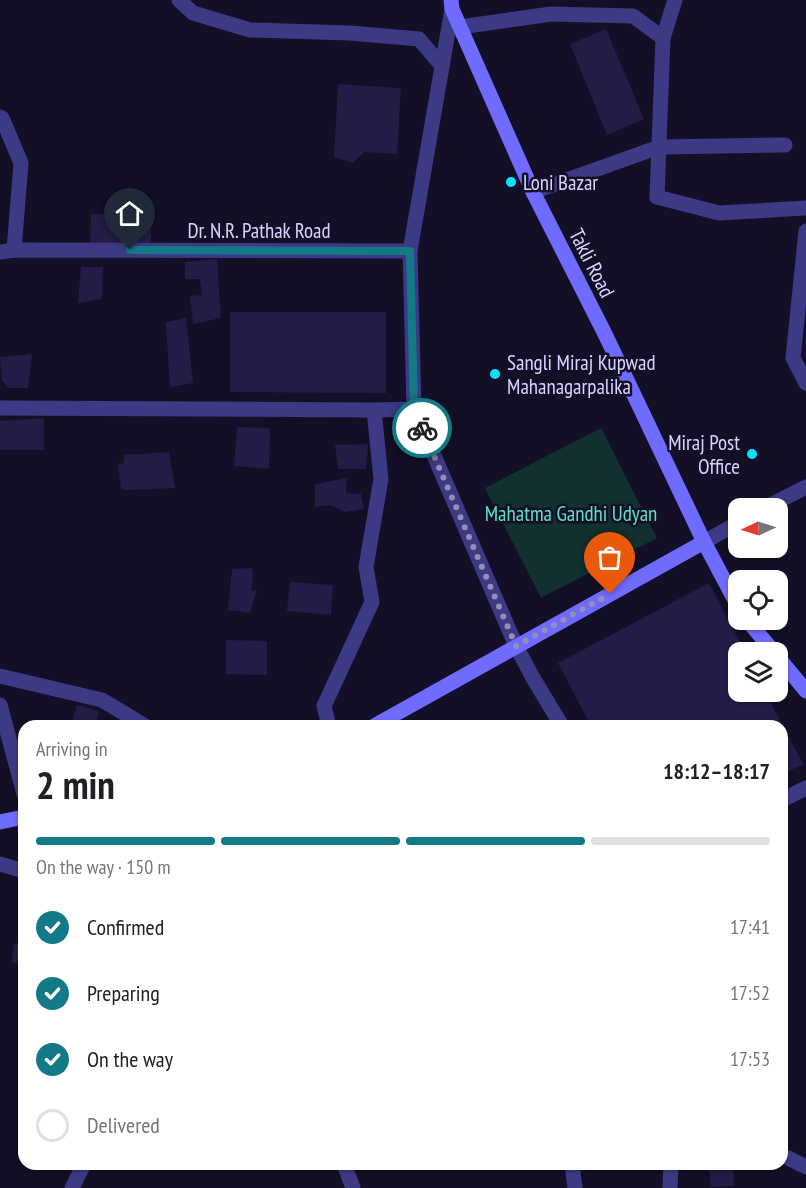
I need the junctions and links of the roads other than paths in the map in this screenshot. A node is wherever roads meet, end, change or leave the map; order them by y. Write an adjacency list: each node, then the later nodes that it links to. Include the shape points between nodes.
1 (179, 0): 6 (street, via 193,13 250,30 419,39)
2 (675, 0): 5 (street)
3 (451, 5): 4 (main road, Takli Road); 6 (street)
4 (460, 27): 5 (street, via 550,14 633,16); 10 (main road, Takli Road)
5 (663, 38): 9 (street)
6 (442, 66): 14 (street)
7 (0, 117): 13 (street, via 21,163)
8 (785, 145): 9 (street)
9 (659, 147): 10 (street); 11 (street, via 657,197 719,213)
10 (533, 192): 22 (main road, Takli Road)
11 (806, 208)
12 (806, 231): 15 (street, via 793,358)
13 (7, 251): 14 (street, Dr. N.R. Pathak Road)
14 (410, 251): 17 (street)
15 (806, 383)
16 (0, 408): 18 (street)
17 (414, 409): 18 (street); 26 (street)
18 (375, 410): 32 (street, via 381,479 366,567 372,602 324,706)
19 (806, 487): 20 (street)
20 (785, 498)
21 (728, 529): 22 (street)
22 (704, 542): 23 (main road, Takli Road); 26 (main road)
23 (728, 587)
24 (756, 630): 25 (main road)
25 (766, 642)
26 (516, 646): 33 (main road); 34 (street)
27 (788, 669): 29 (main road)
28 (0, 676): 31 (street, via 102,700)
29 (806, 691)
30 (0, 705): 35 (street)
31 (135, 720)
32 (328, 720)
33 (385, 720)
34 (558, 720)
35 (18, 772)
36 (806, 788): 37 (street)
37 (788, 797)
38 (18, 818): 39 (main road)
39 (0, 822)
40 (0, 864): 41 (street)
41 (18, 869)
42 (788, 1158): 43 (street)
43 (806, 1167)
44 (81, 1170): 48 (street)
45 (346, 1170): 49 (street)
46 (573, 1170): 50 (street)
47 (671, 1170): 51 (street)
48 (72, 1188)
49 (353, 1188)
50 (575, 1188)
51 (670, 1188)

